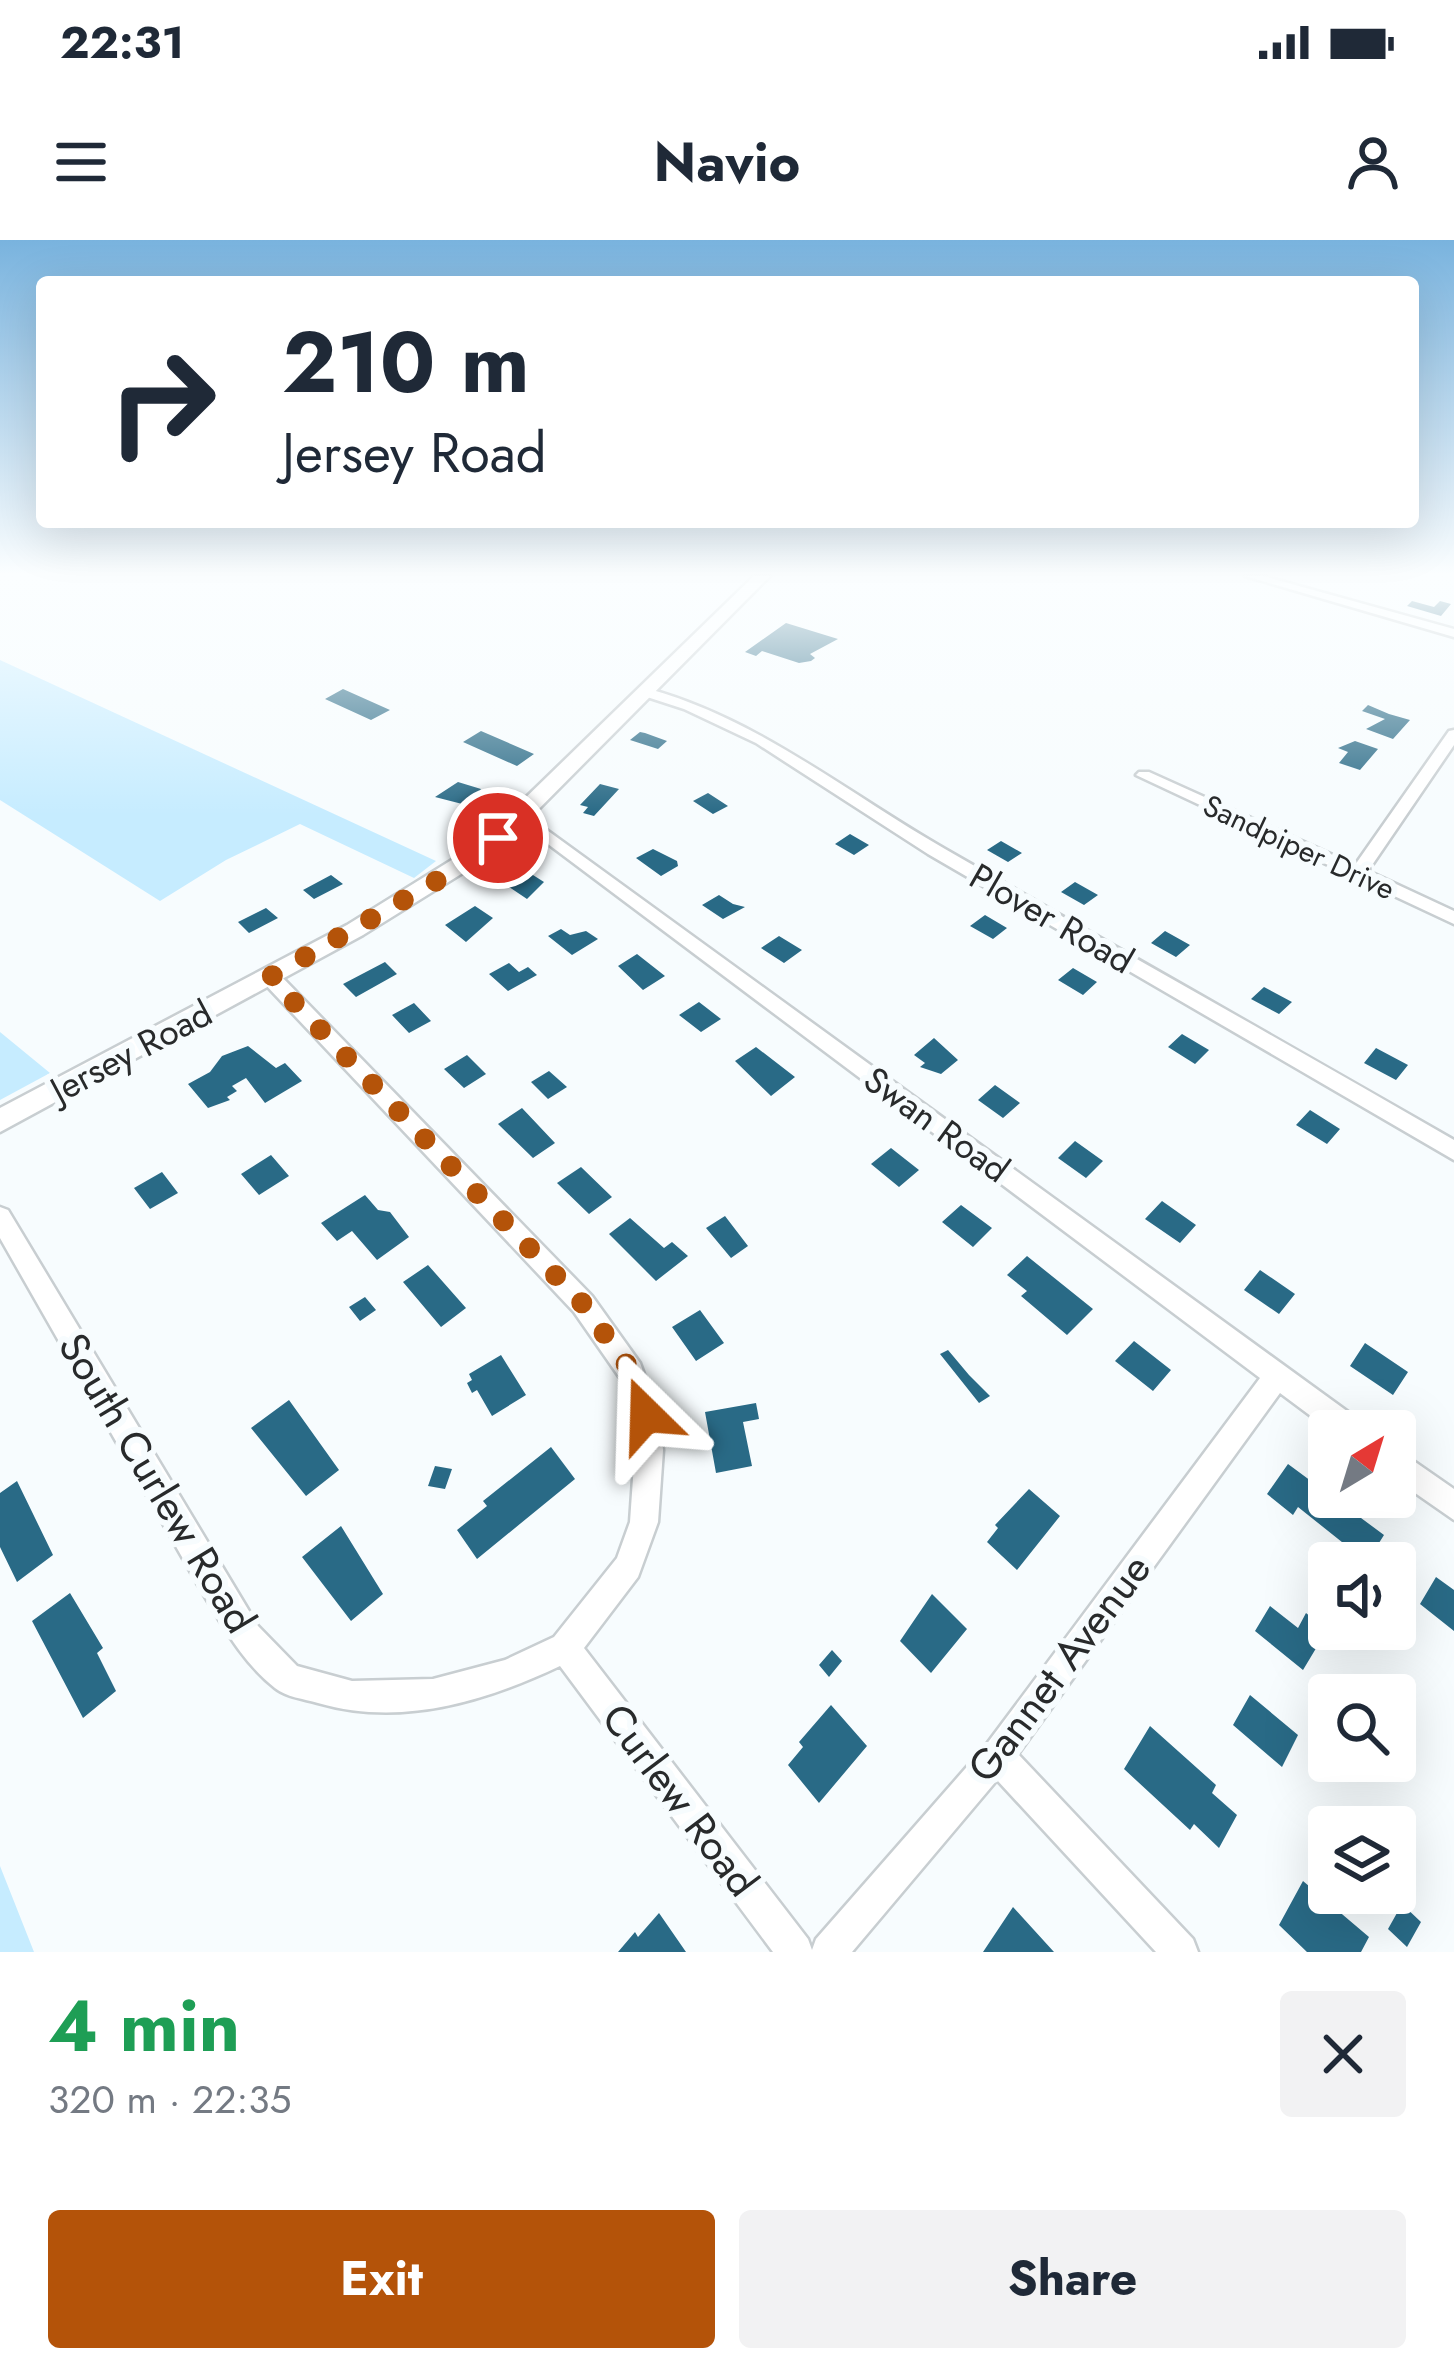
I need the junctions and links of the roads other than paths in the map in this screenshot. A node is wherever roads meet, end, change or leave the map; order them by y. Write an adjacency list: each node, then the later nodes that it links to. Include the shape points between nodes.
1 (685, 656): 2 (street, Jersey Road)
2 (649, 693): 5 (street, Jersey Road); 10 (street, Plover Road, via 755,733 928,847)
3 (1453, 739): 6 (street)
4 (1144, 775): 6 (street, Sandpiper Drive)
5 (522, 817): 8 (street, Jersey Road, via 452,872); 12 (street, Swan Road)
6 (1358, 874): 7 (street, Sandpiper Drive)
7 (1454, 918)
8 (270, 977): 9 (street, Jersey Road); 16 (street, via 583,1304 632,1372 649,1450 644,1522 628,1567)
9 (0, 1121)
10 (1454, 1151)
11 (0, 1217): 16 (street, South Curlew Road, via 212,1582 247,1637 288,1679 393,1700 508,1675)
12 (1277, 1376): 13 (street, Swan Road); 17 (street, Gannet Avenue)
13 (1323, 1410)
14 (1416, 1478): 15 (street)
15 (1454, 1506)
16 (565, 1648): 18 (street, Curlew Road)
17 (997, 1756): 19 (street, Gannet Avenue); 20 (street)
18 (795, 1952)
19 (829, 1952)
20 (1180, 1952)

